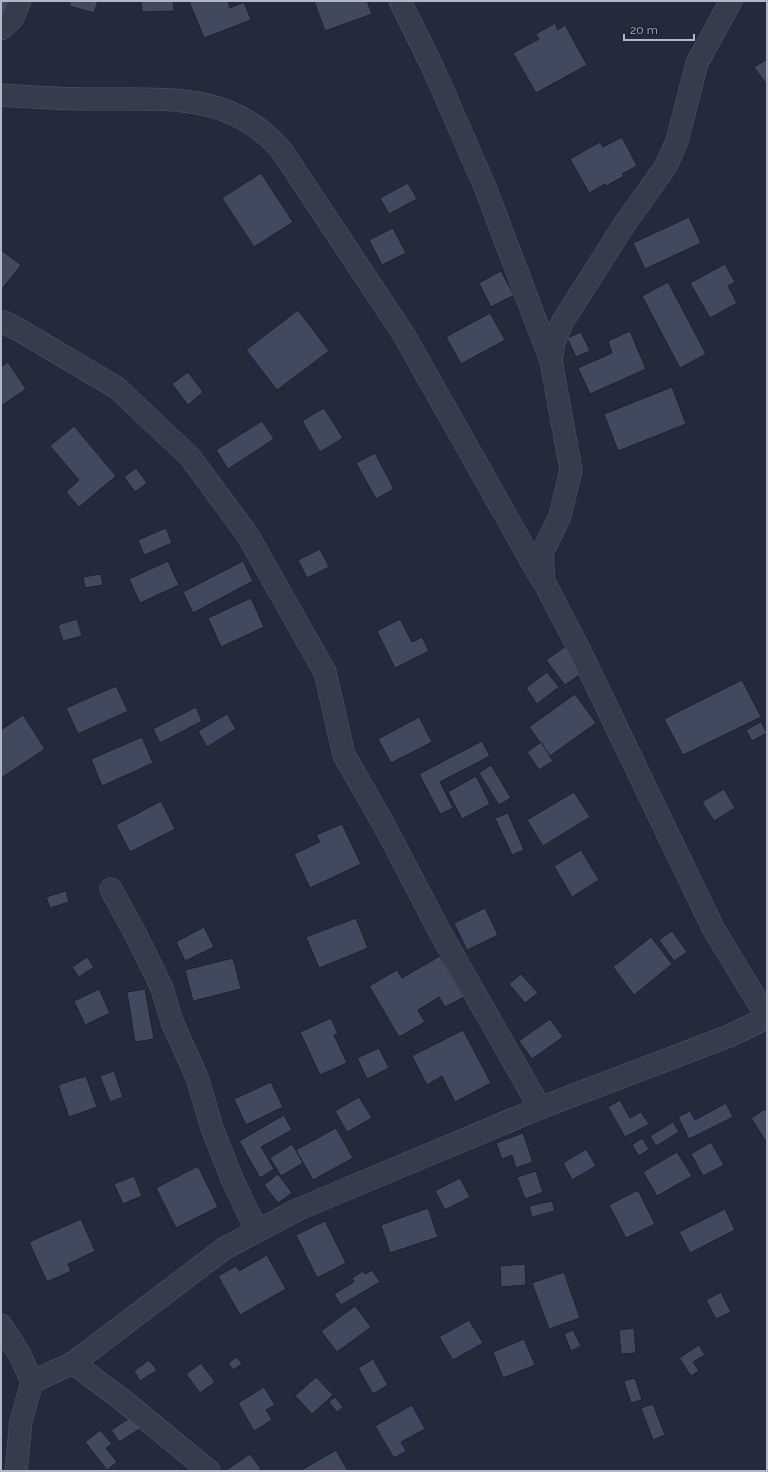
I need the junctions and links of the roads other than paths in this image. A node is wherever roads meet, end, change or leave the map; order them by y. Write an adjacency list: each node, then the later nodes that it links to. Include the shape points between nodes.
1 (20, 1): 4 (street, via 12,18)
2 (400, 1): 7 (street, via 434,70 485,187)
3 (731, 1): 7 (street, via 697,63 678,141 666,166 624,225 563,320 554,342)
4 (1, 29)
5 (1, 95): 8 (street, via 183,100 220,108 249,122 268,135 282,151 404,335)
6 (1, 323): 11 (street, via 4,322 21,331 117,388 190,457 247,534 325,672 344,754 441,934)
7 (551, 361): 8 (street, via 571,470 560,516 542,553)
8 (544, 582): 10 (street, via 578,647 713,928)
9 (111, 889): 12 (street, via 138,937 162,988 172,1022 197,1078 212,1128 232,1179)
10 (767, 1017): 11 (street, via 728,1036)
11 (540, 1108): 12 (street, via 299,1209)
12 (257, 1231): 14 (street, via 225,1248)
13 (1, 1325): 15 (street, via 20,1355)
14 (73, 1363): 15 (street); 17 (street)
15 (32, 1382): 16 (street, via 21,1421)
16 (16, 1471)
17 (209, 1471)

